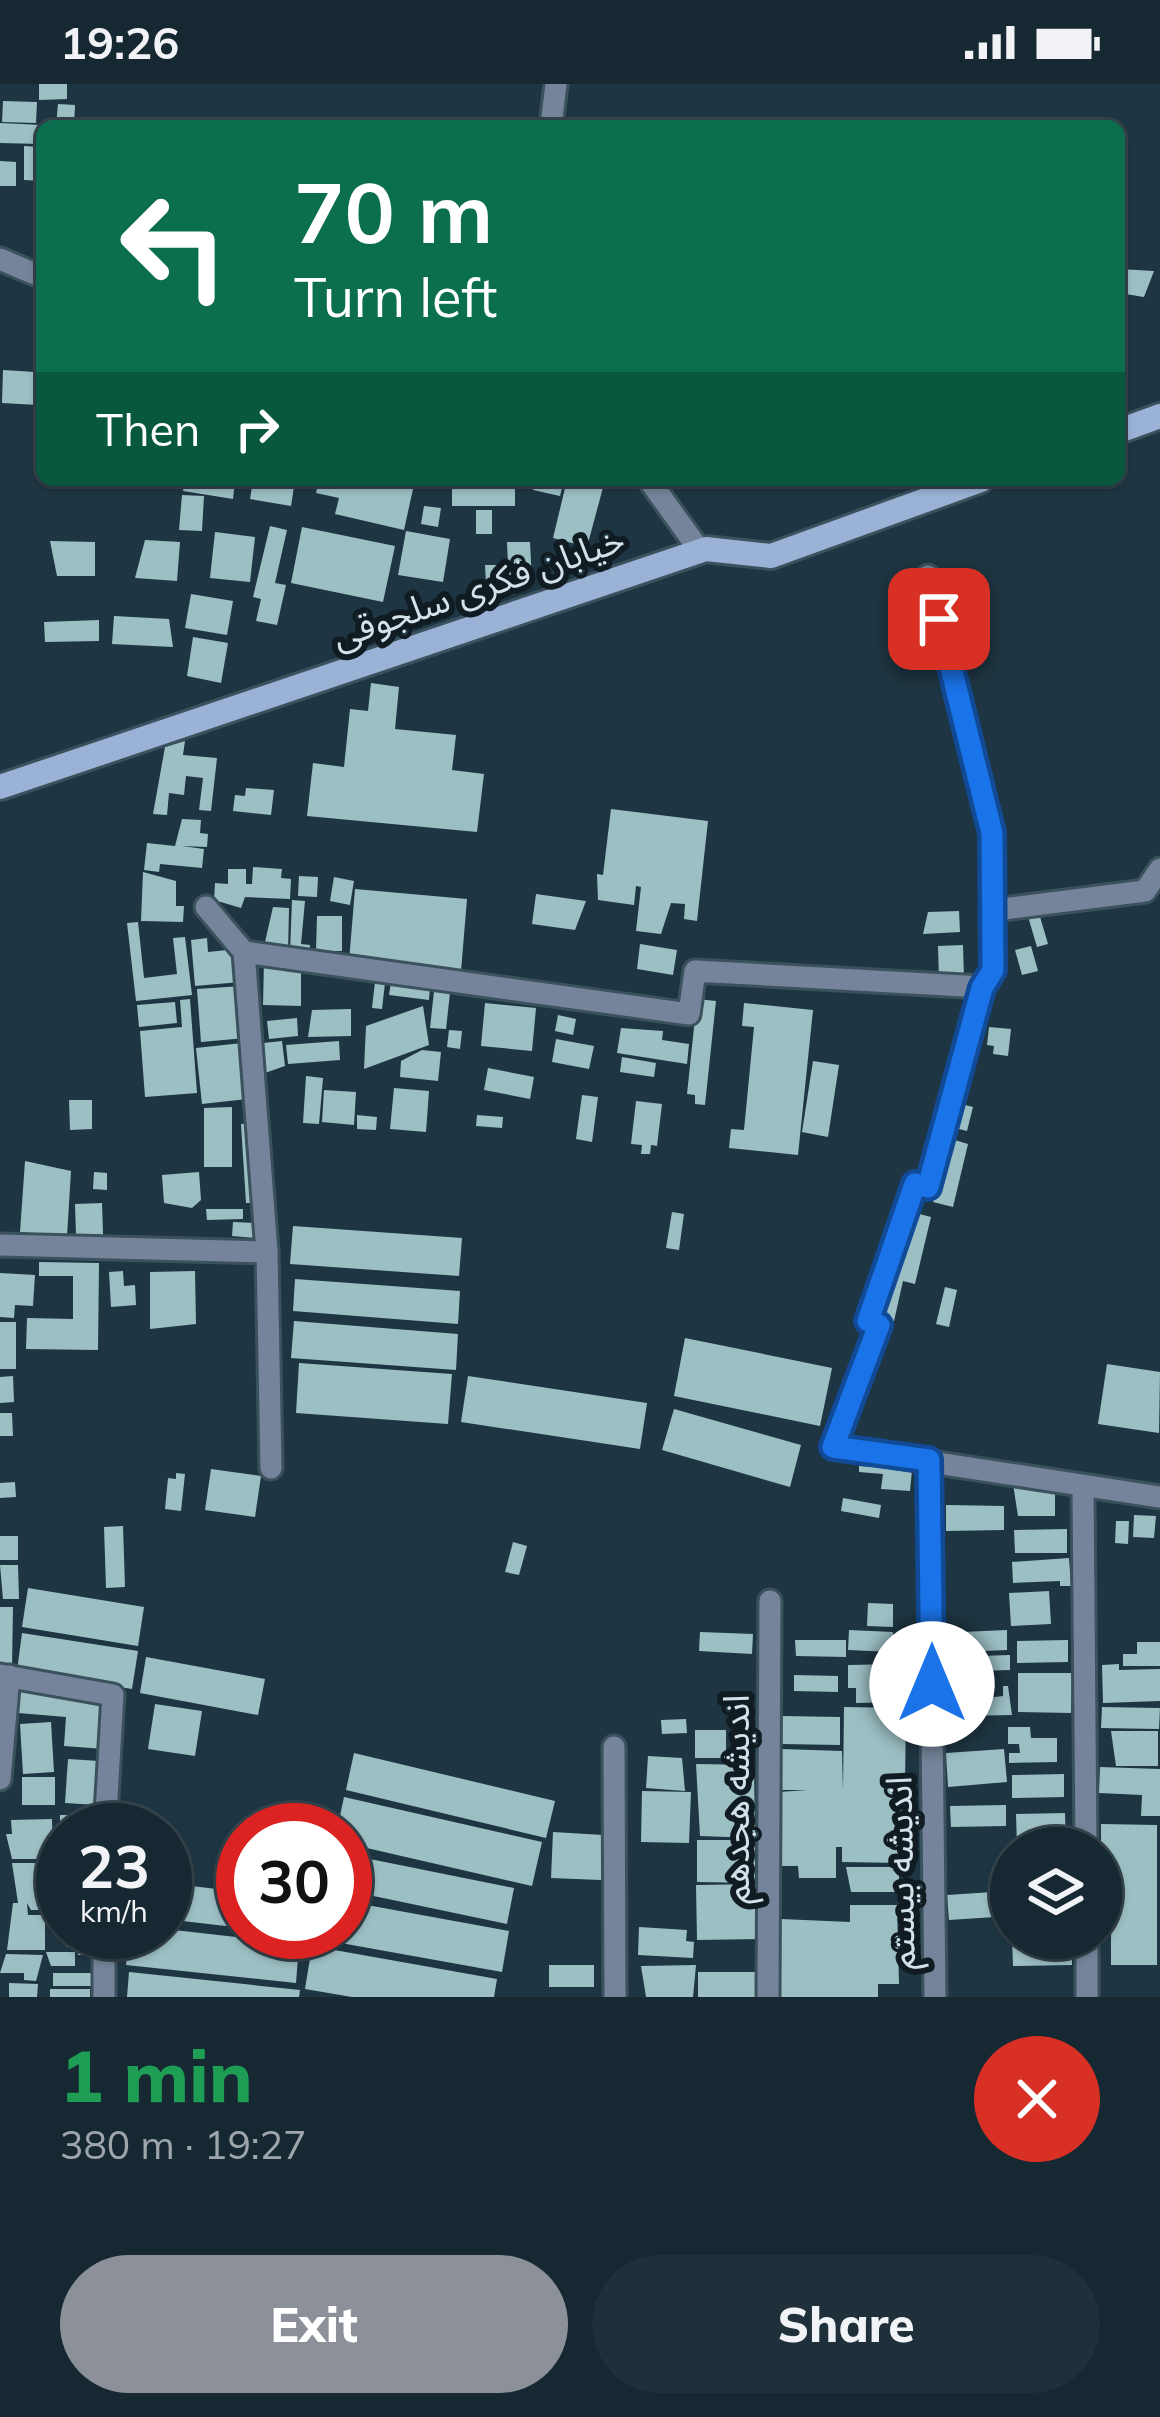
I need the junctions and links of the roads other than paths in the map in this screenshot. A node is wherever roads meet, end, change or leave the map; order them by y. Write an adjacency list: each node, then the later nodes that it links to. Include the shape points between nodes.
1 (556, 84): 2 (street)
2 (552, 120)
3 (0, 259): 4 (street)
4 (36, 275)
5 (1160, 416): 6 (street)
6 (1125, 428)
7 (653, 486): 9 (street)
8 (964, 486): 9 (street, خیابان فکری سلجوقی, via 771,556)
9 (700, 551): 11 (street, خیابان فکری سلجوقی)
10 (928, 576): 14 (street, via 992,833)
11 (0, 787)
12 (1160, 868): 14 (street, via 1145,891)
13 (206, 907): 15 (street)
14 (996, 910): 16 (street, via 993,970)
15 (244, 952): 16 (street, via 689,1014 695,970); 18 (street)
16 (982, 988): 19 (street, via 928,1187 915,1184 868,1321 879,1325 833,1447)
17 (0, 1245): 18 (street)
18 (267, 1252): 20 (street)
19 (929, 1460): 21 (street); 34 (street, اندیشه بیستم)
20 (272, 1468)
21 (1083, 1486): 22 (street); 28 (street)
22 (1160, 1497)
23 (770, 1601): 33 (street, اندیشه هجدهم)
24 (4, 1676): 26 (street); 27 (street, via 113,1695)
25 (614, 1748): 32 (street)
26 (0, 1779)
27 (107, 1803)
28 (1086, 1827)
29 (104, 1959): 31 (street)
30 (1087, 1959): 35 (street)
31 (104, 1997)
32 (615, 1997)
33 (768, 1997)
34 (935, 1997)
35 (1087, 1997)

